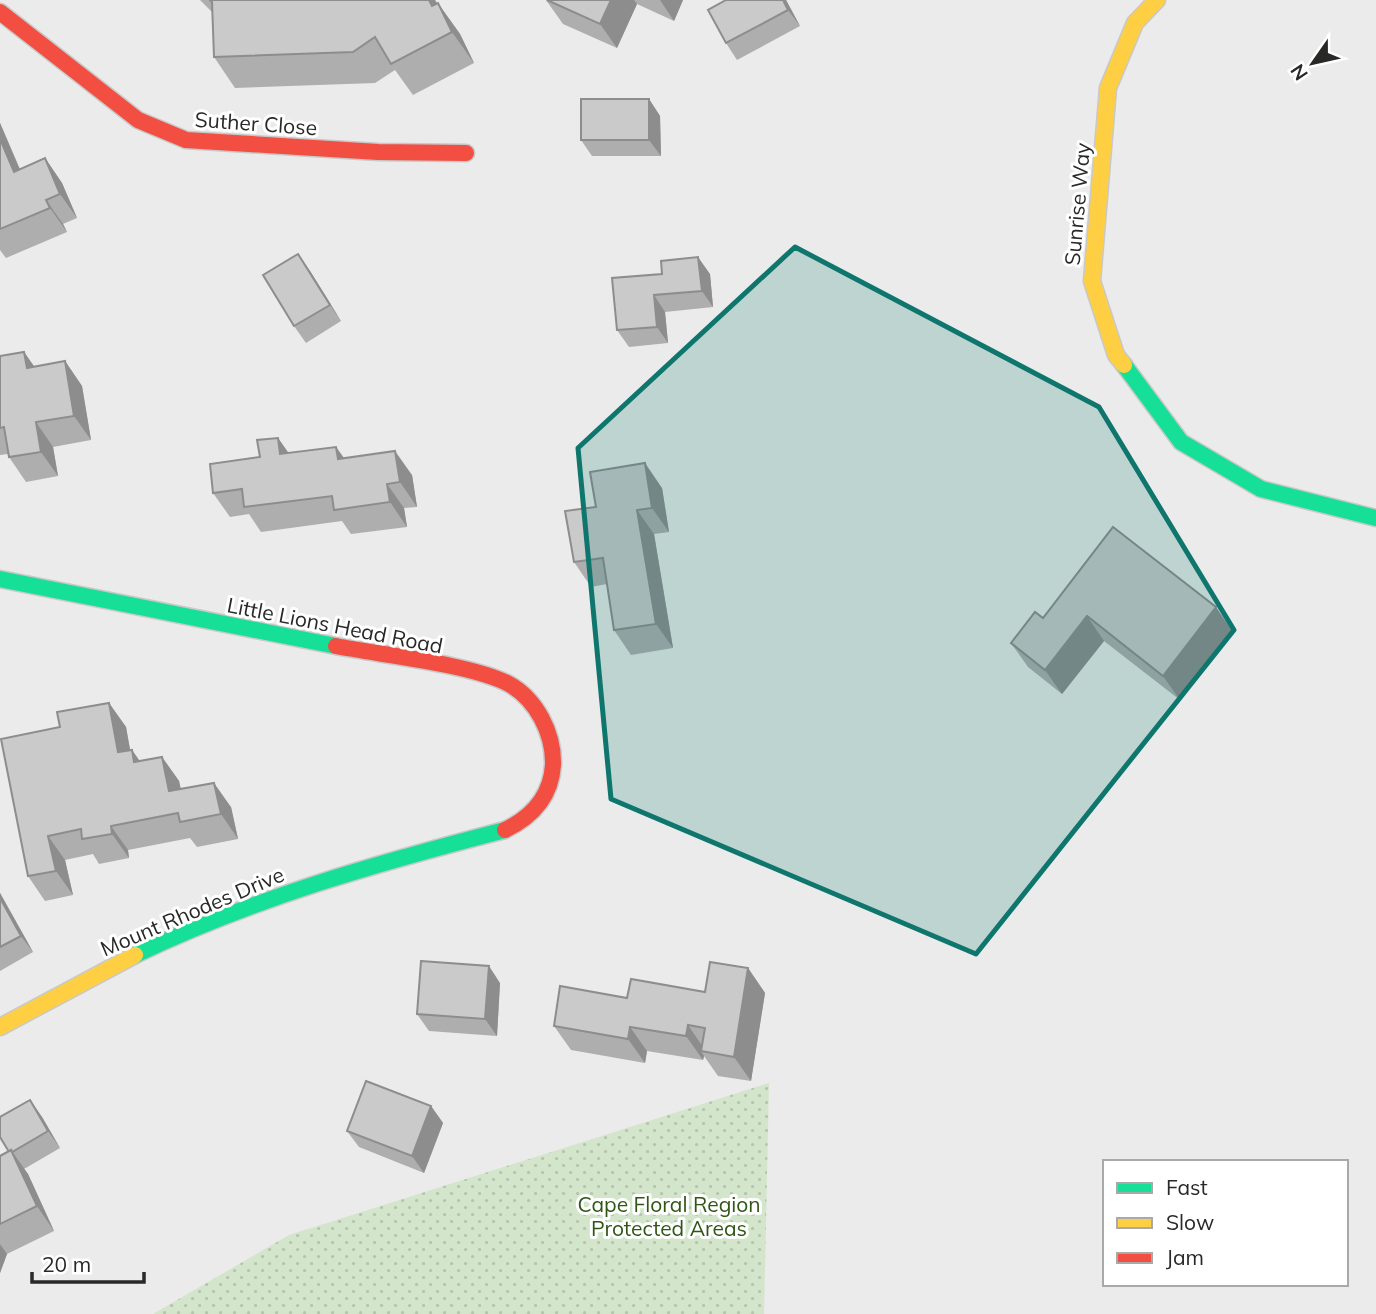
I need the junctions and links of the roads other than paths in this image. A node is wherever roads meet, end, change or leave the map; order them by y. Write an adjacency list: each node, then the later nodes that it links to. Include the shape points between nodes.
1 (1157, 0): 4 (street, Sunrise Way, via 1135,23 1108,88 1092,281 1116,355 1181,442 1261,489)
2 (0, 12): 3 (street, Suther Close, via 138,120 186,140)
3 (466, 153)
4 (1376, 519)
5 (0, 579): 6 (street, Little Lions Head Road, via 472,673 512,685 539,709 551,740 550,782)
6 (529, 816): 7 (street, Mount Rhodes Drive, via 507,829 334,876 240,908 156,945)
7 (0, 1027)

